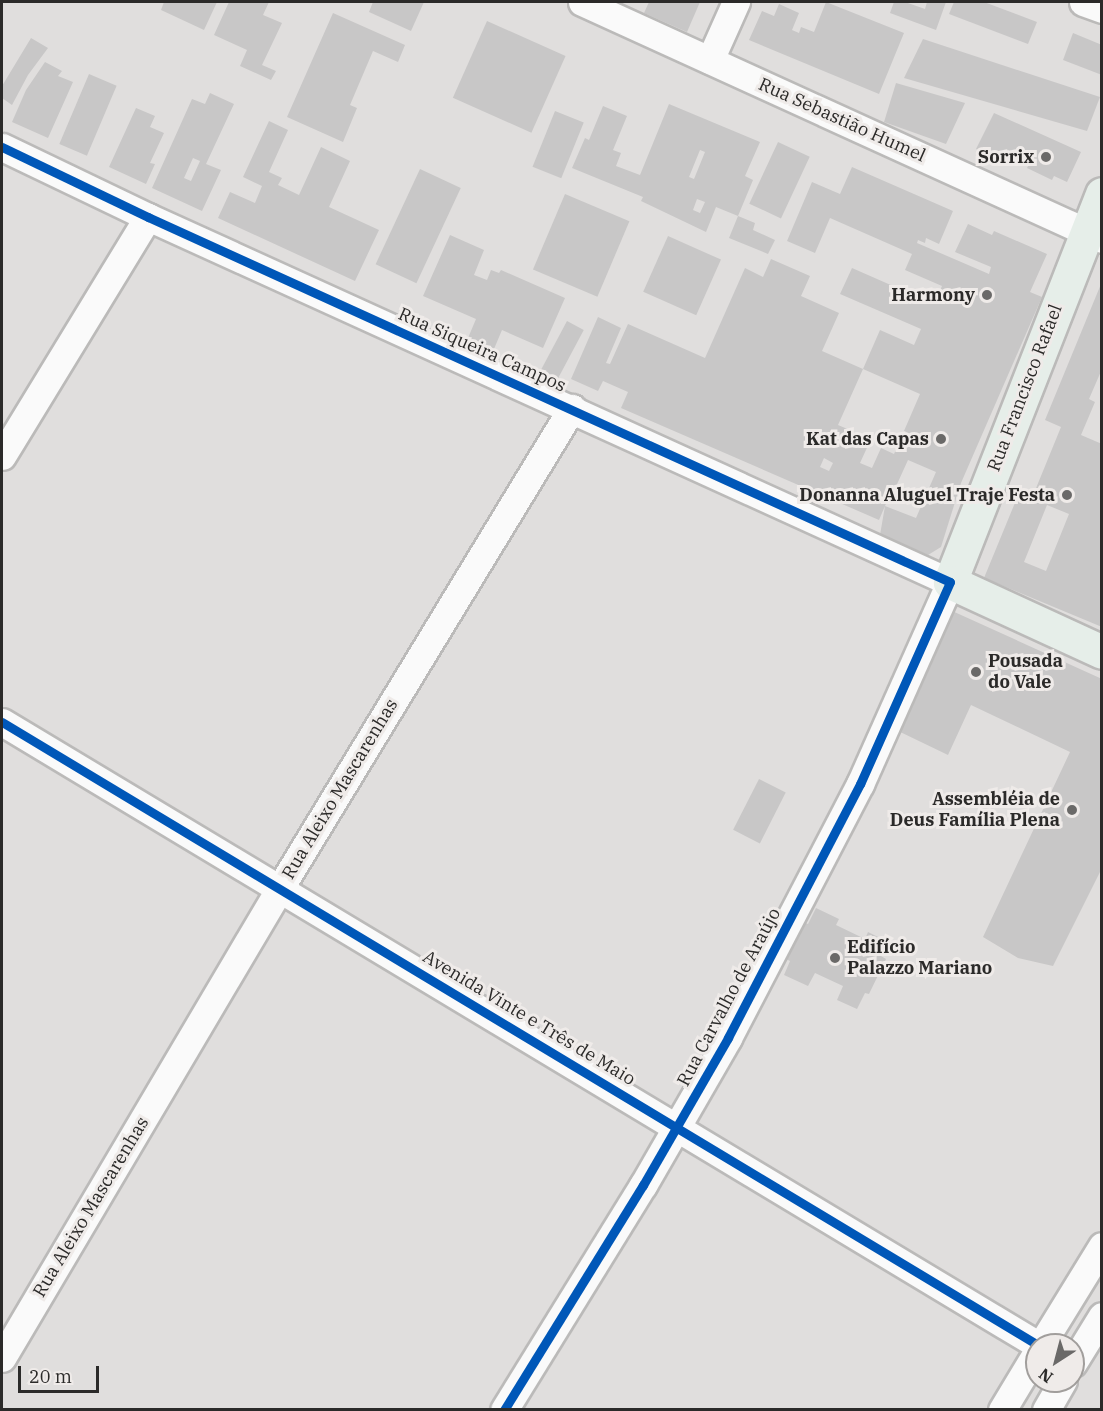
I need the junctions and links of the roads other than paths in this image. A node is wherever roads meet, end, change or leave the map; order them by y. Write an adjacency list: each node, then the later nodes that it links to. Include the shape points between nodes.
1 (582, 2): 5 (street, Rua Sebastião Humel)
2 (736, 2): 5 (street)
3 (1083, 2): 4 (street)
4 (1101, 9)
5 (710, 60): 9 (street, Rua Sebastião Humel)
6 (2, 147): 8 (street, Rua Siqueira Campos)
7 (1101, 194): 9 (main road, Rua Francisco Rafael)
8 (148, 217): 10 (street, Rua Siqueira Campos); 11 (street)
9 (1094, 235): 12 (main road, Rua Francisco Rafael)
10 (572, 408): 12 (street, Rua Siqueira Campos); 15 (street, Rua Aleixo Mascarenhas)
11 (2, 456)
12 (950, 582): 13 (main road, Rua Siqueira Campos); 16 (street, Rua Carvalho de Araújo, via 860,784 771,957)
13 (1101, 652)
14 (2, 722): 15 (street, Avenida Vinte e Três de Maio)
15 (280, 888): 16 (street, Avenida Vinte e Três de Maio); 22 (street, Rua Aleixo Mascarenhas)
16 (677, 1126): 20 (street, Avenida Vinte e Três de Maio); 25 (street, Rua Carvalho de Araújo)
17 (1101, 1246): 19 (street)
18 (1101, 1316): 21 (street)
19 (1047, 1333)
20 (1025, 1336)
21 (1085, 1343)
22 (2, 1358)
23 (1025, 1372): 26 (street)
24 (1056, 1393): 27 (street)
25 (504, 1410)
26 (1002, 1410)
27 (1046, 1410)

